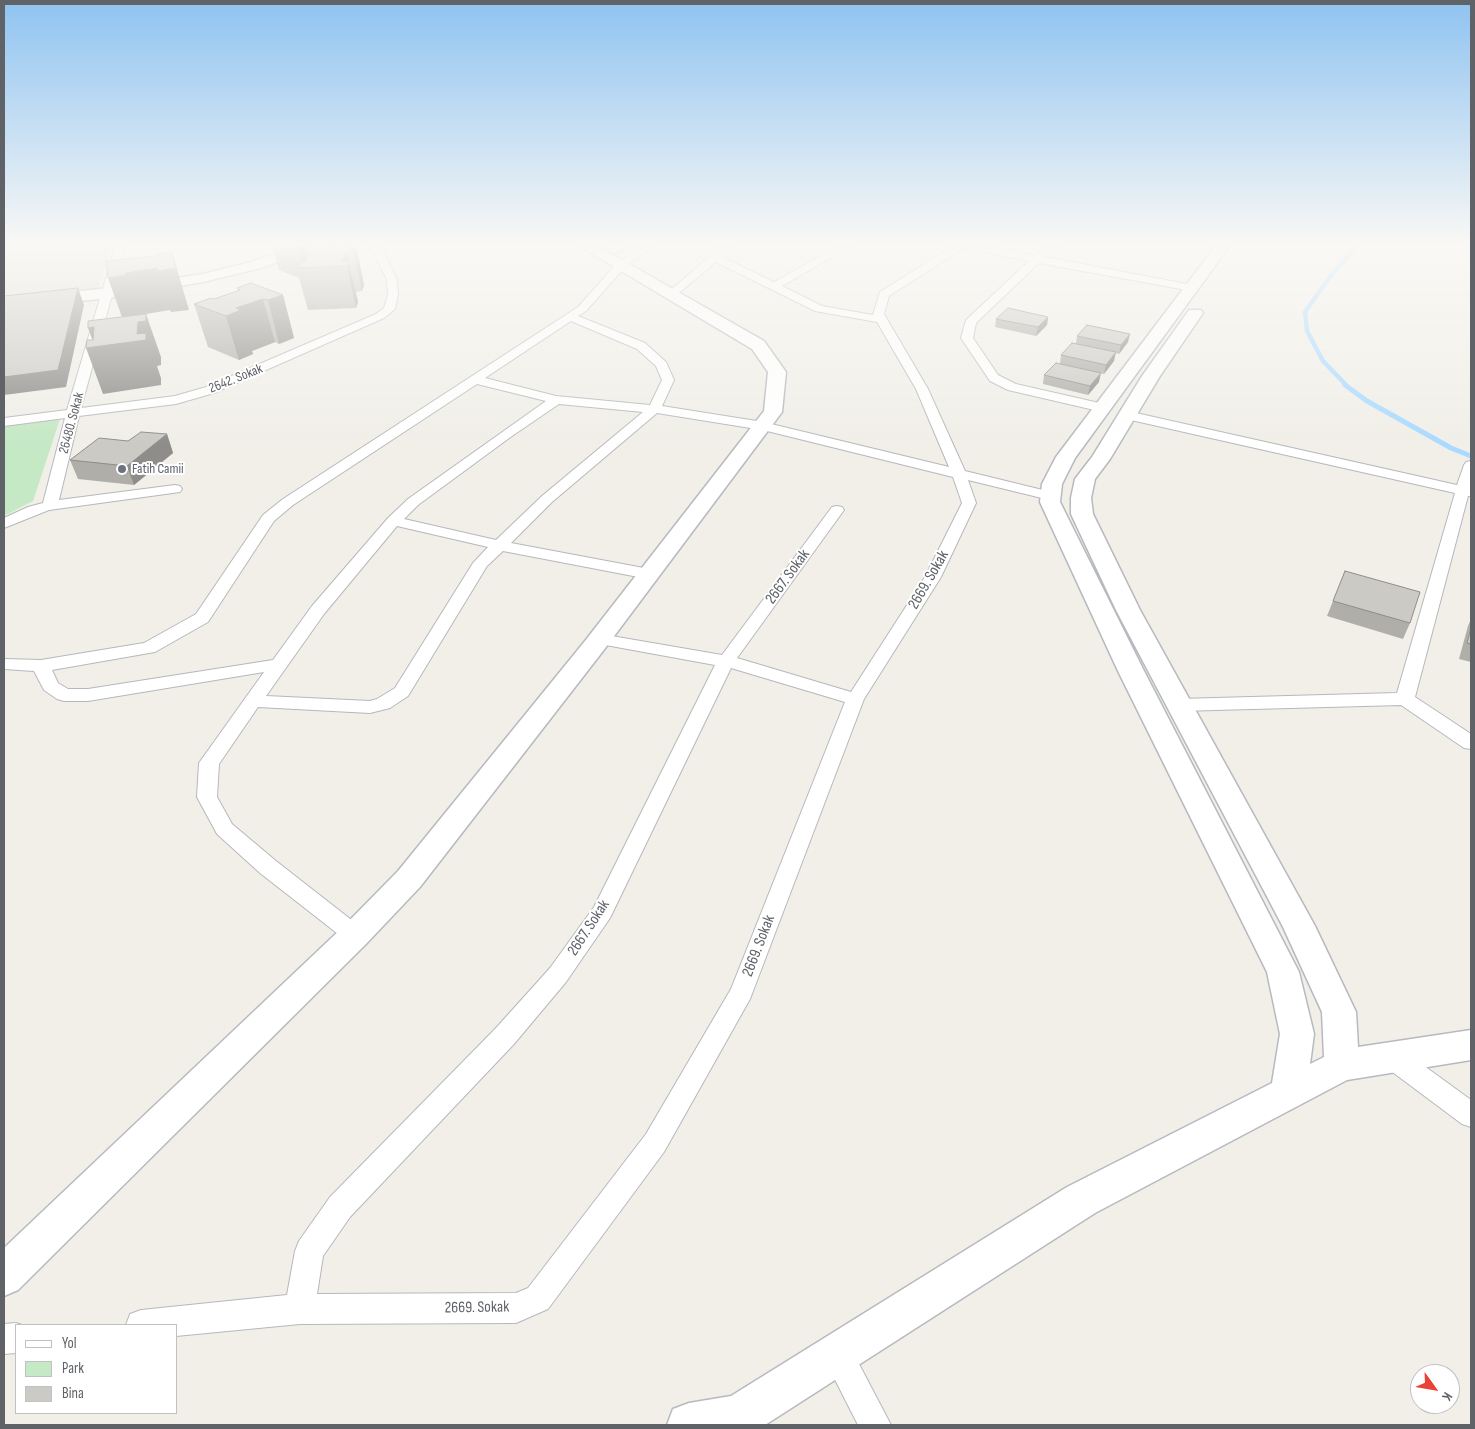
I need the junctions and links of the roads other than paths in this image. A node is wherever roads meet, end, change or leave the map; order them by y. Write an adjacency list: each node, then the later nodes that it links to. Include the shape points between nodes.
1 (104, 311): 16 (street, 26480. Sokak)
2 (386, 311): 16 (street, 2642. Sokak, via 210,390 176,400)
3 (579, 311): 10 (street)
4 (698, 311): 19 (street, via 758,345 777,372 773,412)
5 (829, 311): 11 (street)
6 (879, 311): 11 (street)
7 (982, 311): 14 (street, via 970,322 967,338 994,378 1012,387)
8 (1175, 311): 14 (street)
9 (1196, 311): 17 (street)
10 (570, 316): 12 (street); 15 (street, via 641,346 662,365 668,380)
11 (879, 319): 21 (street, 2669. Sokak, via 922,389)
12 (474, 379): 13 (street); 35 (street, via 268,518 202,618 149,648)
13 (556, 400): 15 (street); 27 (street, via 413,502)
14 (1103, 408): 24 (street, via 1066,456 1052,484)
15 (654, 409): 19 (street); 29 (street)
16 (73, 413): 18 (street, 2642. Sokak); 25 (street, 26480. Sokak)
17 (1128, 415): 23 (street); 39 (street, via 1085,479 1082,514)
18 (4, 422)
19 (763, 426): 21 (street); 30 (street)
20 (1471, 465): 23 (street)
21 (959, 474): 24 (street); 36 (street, 2669. Sokak, via 969,503 933,577)
22 (174, 489): 25 (street)
23 (1467, 490): 37 (street)
24 (1050, 496): 45 (street, via 1071,549 1283,972 1297,1034)
25 (49, 506): 28 (street)
26 (837, 510): 32 (street, 2667. Sokak)
27 (393, 520): 29 (street); 34 (street, via 318,610)
28 (4, 524)
29 (498, 545): 30 (street); 38 (street, via 481,563 402,692 383,704 370,707)
30 (649, 574): 31 (street)
31 (600, 639): 32 (street); 41 (street, via 409,879)
32 (726, 661): 36 (street); 48 (street, 2667. Sokak, via 602,912 558,975 505,1036 340,1207 309,1251)
33 (4, 664): 35 (street)
34 (282, 664): 35 (street, via 88,695 64,695 50,686); 38 (street)
35 (40, 666)
36 (855, 699): 48 (street, 2669. Sokak, via 742,992 655,1143 538,1299 516,1308)
37 (1405, 699): 39 (street); 40 (street)
38 (254, 701): 41 (street, via 209,763 207,797 224,829)
39 (1179, 705): 44 (street, via 1299,926 1339,1012)
40 (1471, 743)
41 (355, 935): 47 (street)
42 (1471, 1045): 43 (street)
43 (1392, 1057): 44 (street); 46 (street)
44 (1342, 1065): 45 (street)
45 (1288, 1093): 50 (street, via 1080,1200)
46 (1471, 1115)
47 (4, 1276)
48 (300, 1309): 49 (street, 2669. Sokak)
49 (151, 1324)
50 (837, 1354): 51 (street, via 738,1416); 52 (street)
51 (689, 1425)
52 (875, 1425)

